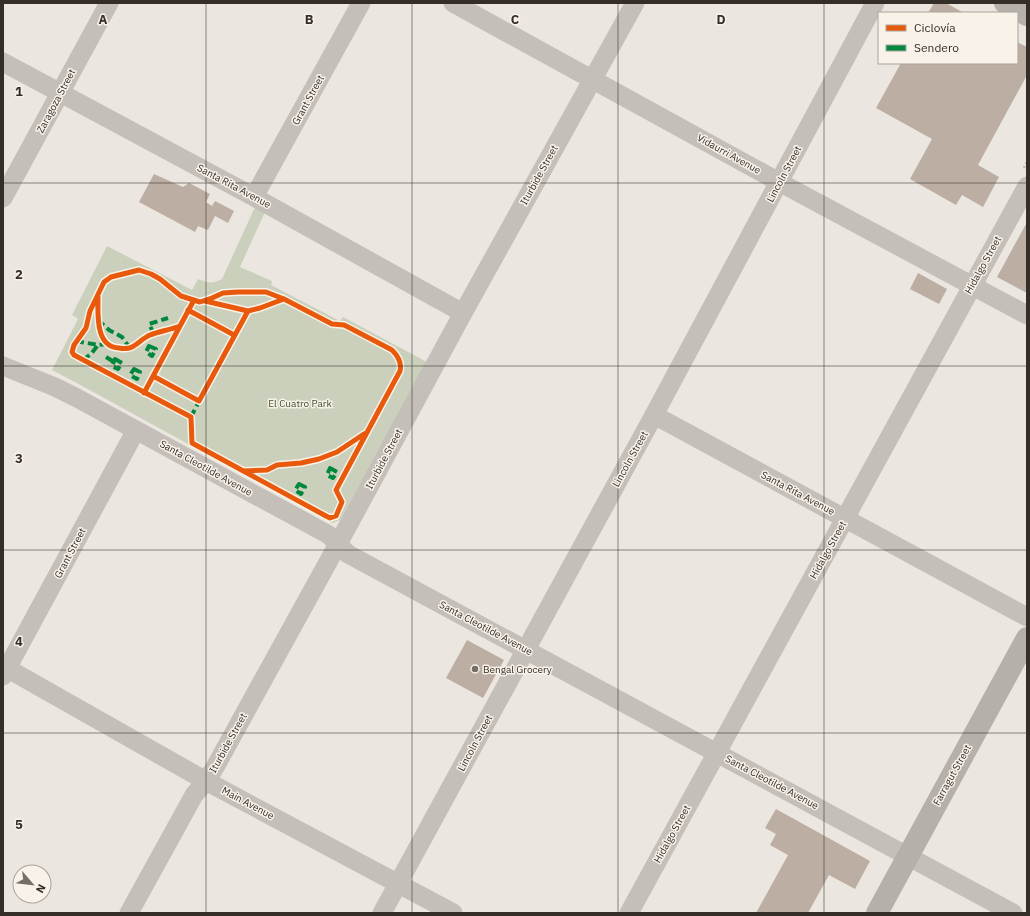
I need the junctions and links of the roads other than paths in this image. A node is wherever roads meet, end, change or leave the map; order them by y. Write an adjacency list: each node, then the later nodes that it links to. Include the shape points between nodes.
1 (109, 3): 10 (street, Zaragoza Street)
2 (361, 3): 13 (street, Grant Street)
3 (453, 3): 9 (street, Vidaurri Avenue)
4 (636, 3): 9 (street, Iturbide Street)
5 (875, 3): 11 (street, Lincoln Street)
6 (1005, 3): 7 (street)
7 (1027, 15)
8 (3, 62): 10 (street, Santa Rita Avenue)
9 (593, 80): 11 (street, Vidaurri Avenue); 16 (street, Iturbide Street)
10 (60, 93): 13 (street, Santa Rita Avenue); 14 (street, Zaragoza Street)
11 (779, 182): 15 (street, Vidaurri Avenue); 19 (street, Lincoln Street)
12 (1027, 186): 15 (street, Hidalgo Street)
13 (254, 197): 16 (street, Santa Rita Avenue)
14 (3, 198)
15 (972, 285): 17 (street, Vidaurri Avenue); 21 (street, Hidalgo Street)
16 (463, 313): 22 (street, Iturbide Street)
17 (1027, 315)
18 (3, 366): 20 (street, Santa Cleotilde Avenue, via 55,387)
19 (654, 415): 21 (street, Santa Rita Avenue); 25 (street, Lincoln Street)
20 (136, 430): 22 (street, Santa Cleotilde Avenue, via 329,535); 26 (street, Grant Street)
21 (846, 518): 23 (street, Santa Rita Avenue); 27 (street, Hidalgo Street)
22 (338, 544): 25 (street, Santa Cleotilde Avenue, via 348,554); 28 (street, Iturbide Street)
23 (1027, 618)
24 (1027, 638): 29 (street, Farragut Street)
25 (525, 649): 27 (street, Santa Cleotilde Avenue); 30 (street, Lincoln Street)
26 (4, 670): 28 (street, Main Avenue)
27 (717, 752): 29 (street, Santa Cleotilde Avenue); 34 (street, Hidalgo Street)
28 (206, 781): 30 (street, Main Avenue); 31 (street, Iturbide Street, via 194,795)
29 (908, 855): 35 (street, Farragut Street); 36 (street, Santa Cleotilde Avenue)
30 (398, 884): 32 (street, Lincoln Street); 33 (street, Main Avenue)
31 (129, 913)
32 (382, 913)
33 (453, 913)
34 (628, 913)
35 (877, 913)
36 (1013, 913)

